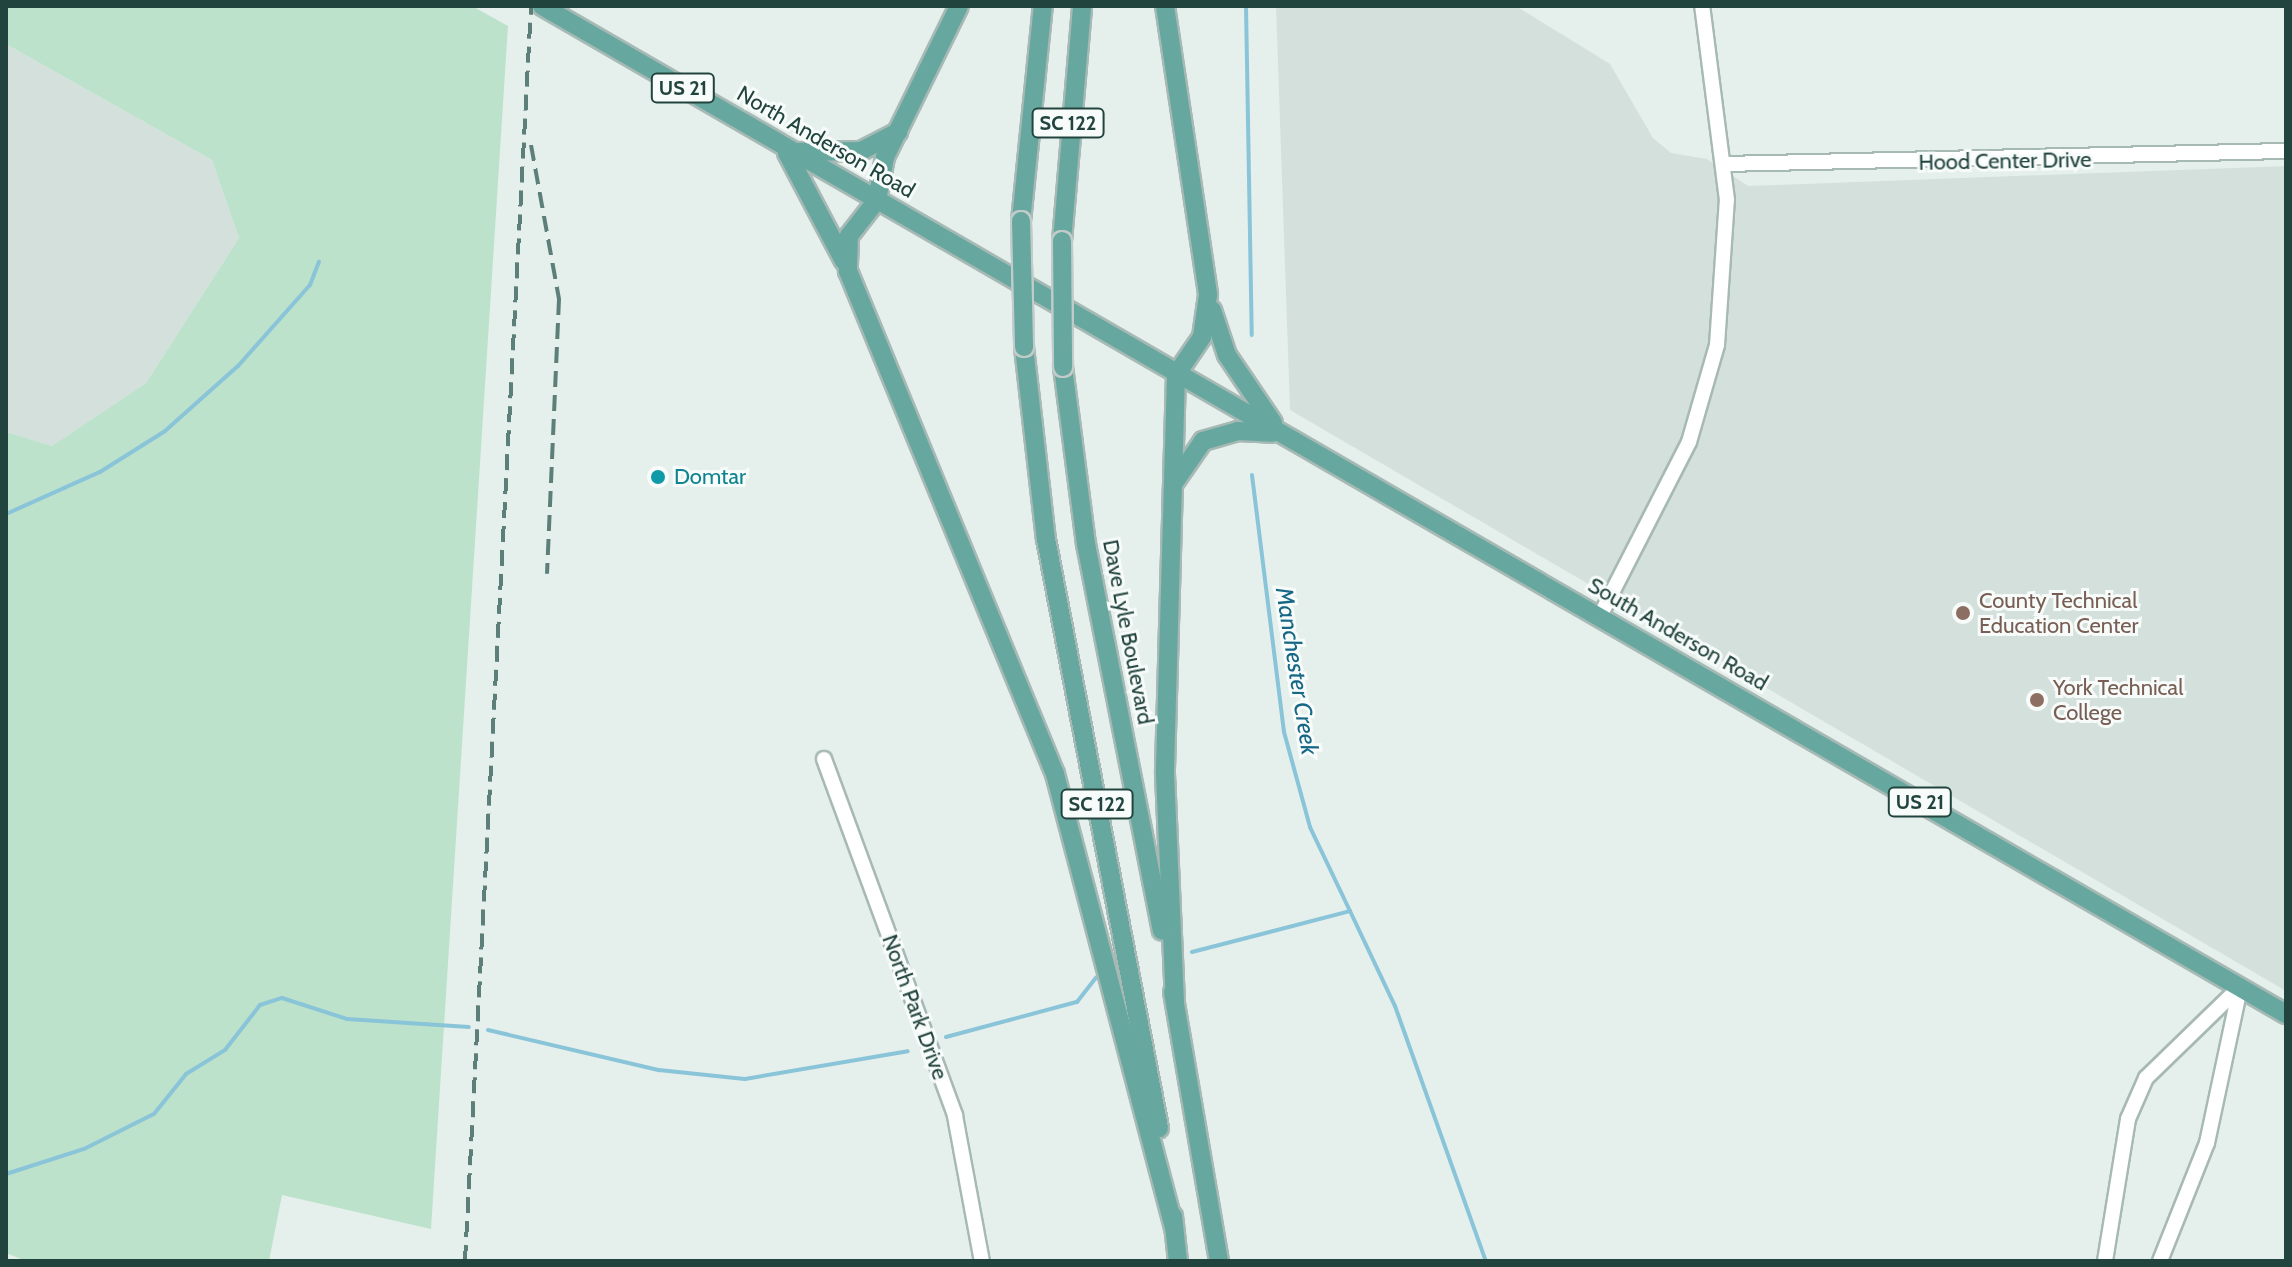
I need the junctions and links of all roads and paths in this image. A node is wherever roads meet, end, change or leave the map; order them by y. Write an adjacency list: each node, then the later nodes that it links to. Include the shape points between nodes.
1 (542, 6): 8 (main road, North Anderson Road / US 21)
2 (959, 6): 7 (main road)
3 (1043, 6): 23 (main road, SC 122, bridge, via 1021,221 1024,347 1046,539)
4 (1082, 6): 21 (main road, Dave Lyle Boulevard / SC 122, bridge, via 1062,241 1063,367 1086,544)
5 (1165, 6): 14 (main road)
6 (1702, 6): 10 (street)
7 (900, 130): 8 (main road, via 843,154); 11 (main road, via 882,165)
8 (786, 150): 11 (main road, North Anderson Road / US 21); 12 (main road)
9 (2286, 151): 10 (street, Hood Center Drive)
10 (1724, 164): 18 (street, via 1724,292 1705,396 1670,486)
11 (877, 200): 12 (main road, via 849,236); 13 (main road, North Anderson Road / US 21)
12 (848, 271): 23 (main road, via 1055,774)
13 (1046, 294): 15 (main road, South Anderson Road / US 21)
14 (1208, 295): 15 (main road, via 1202,337); 16 (main road, via 1227,355)
15 (1176, 375): 16 (main road, South Anderson Road / US 21); 17 (main road)
16 (1282, 435): 17 (main road, via 1238,431 1203,441 1181,465); 18 (main road, South Anderson Road / US 21)
17 (1170, 497): 21 (main road, via 1165,774)
18 (1600, 616): 20 (main road, South Anderson Road / US 21)
19 (824, 759): 24 (street, North Park Drive, via 955,1116)
20 (2240, 987): 22 (main road, South Anderson Road / US 21); 27 (street, via 2146,1078 2128,1119); 28 (street, via 2207,1143)
21 (1175, 1002): 26 (main road, Dave Lyle Boulevard / SC 122)
22 (2286, 1014)
23 (1174, 1227): 25 (main road, SC 122)
24 (982, 1261)
25 (1178, 1261)
26 (1219, 1261)
27 (2105, 1261)
28 (2160, 1261)

